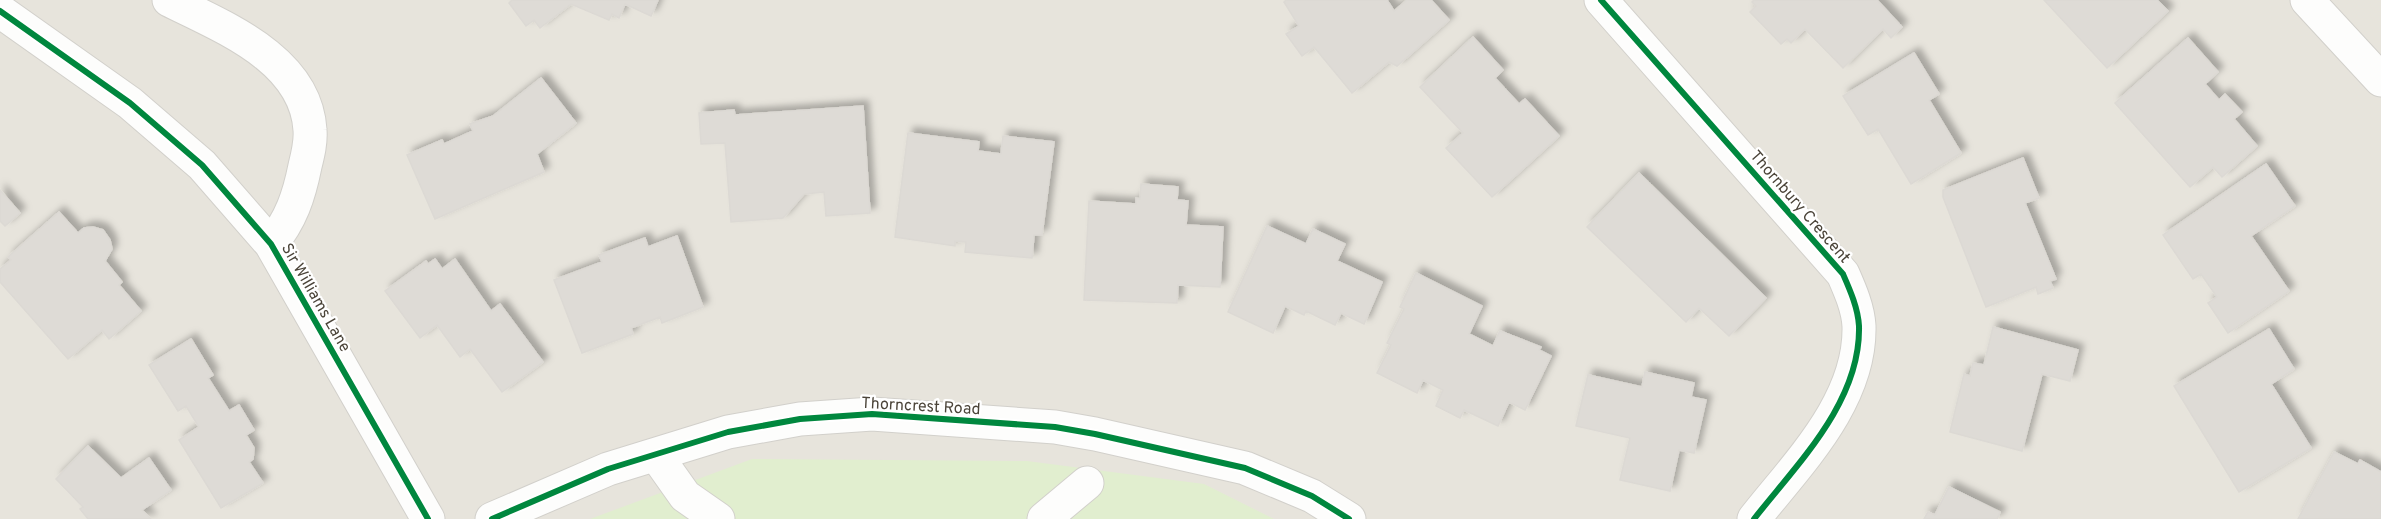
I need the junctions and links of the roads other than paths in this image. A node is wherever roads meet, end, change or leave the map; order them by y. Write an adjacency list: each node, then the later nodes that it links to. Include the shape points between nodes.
1 (169, 0): 6 (street, Sir Williams Lane, via 270,57 293,82 305,108 310,129 299,192 288,220)
2 (1601, 0): 14 (street, Thornbury Crescent, via 1843,274 1853,297 1859,325 1857,353 1844,394 1803,458)
3 (2307, 0): 5 (street)
4 (0, 11): 6 (street, Sir Williams Lane, via 130,103 202,165)
5 (2381, 80)
6 (270, 244): 9 (street, Sir Williams Lane)
7 (656, 455): 10 (street, Thorncrest Road, via 608,470); 11 (street, via 685,496); 13 (street, Thorncrest Road, via 728,432 831,416 872,414 1055,427 1245,468 1312,496)
8 (1087, 483): 12 (street)
9 (428, 519)
10 (492, 519)
11 (718, 519)
12 (1044, 519)
13 (1349, 519)
14 (1754, 519)

